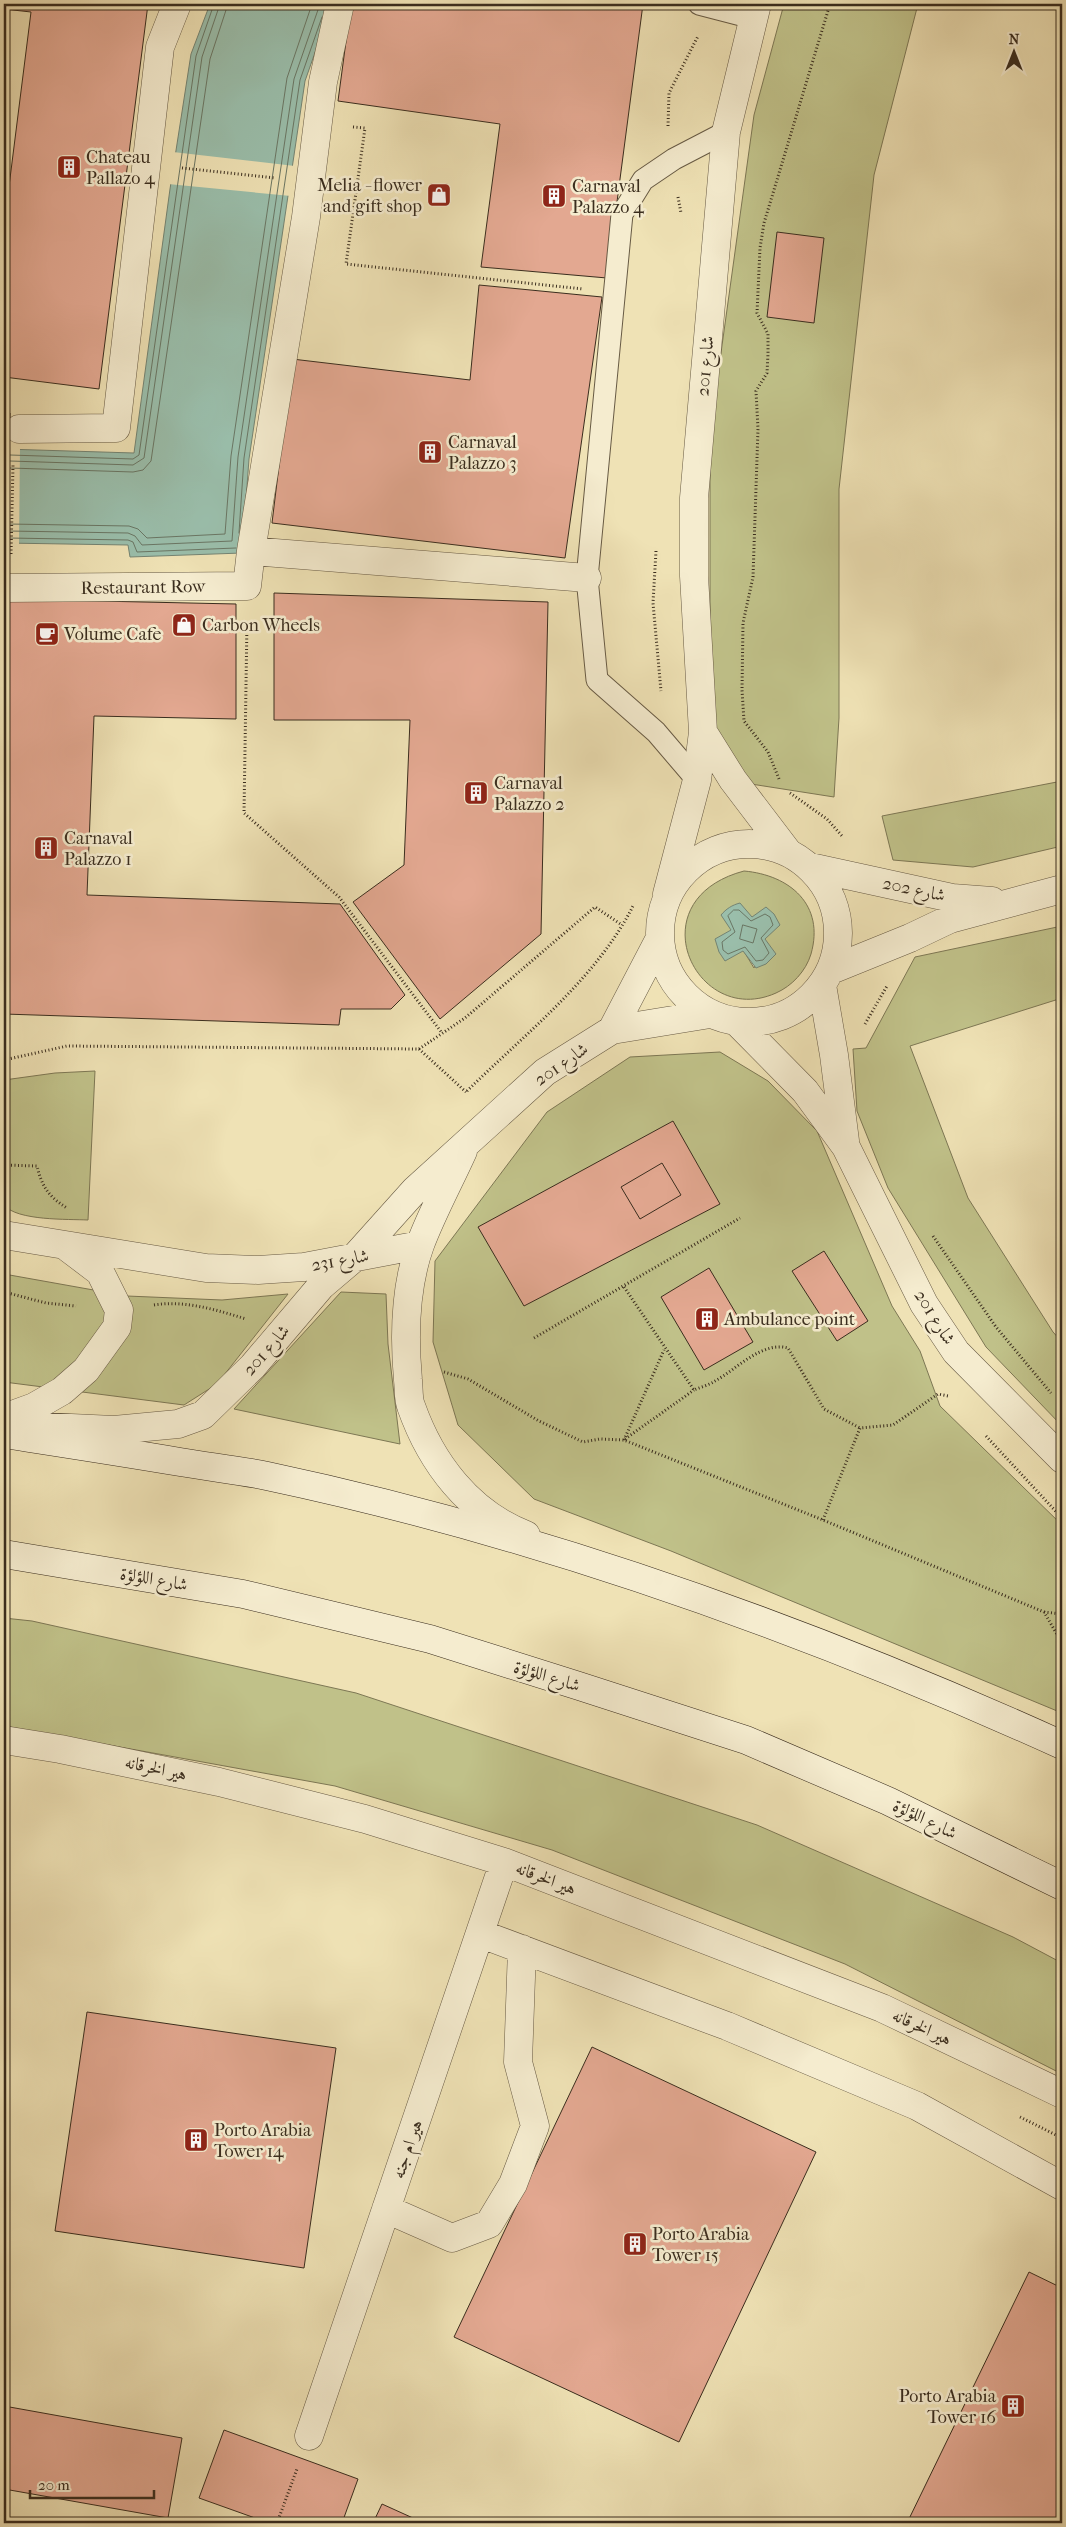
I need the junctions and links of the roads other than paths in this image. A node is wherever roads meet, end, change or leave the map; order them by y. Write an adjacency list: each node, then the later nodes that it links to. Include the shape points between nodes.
1 (177, 4): 6 (street, via 160,47 116,428)
2 (340, 4): 7 (street, via 323,82 306,217)
3 (699, 4): 4 (lane)
4 (755, 11): 5 (street, شارع 201)
5 (726, 132): 8 (lane, via 674,159 643,180 622,214); 10 (street, شارع 201, via 694,498 694,576)
6 (19, 429)
7 (251, 551): 8 (street); 9 (street, Restaurant Row, via 247,586)
8 (587, 578): 11 (lane, via 597,680 656,732)
9 (4, 588)
10 (703, 732): 11 (street, شارع 201); 12 (street, شارع 201, via 733,780)
11 (697, 780): 15 (street, شارع 201)
12 (787, 851): 13 (street); 15 (street, via 760,844 732,844 714,850 682,872)
13 (810, 867): 16 (street, شارع 202, via 952,898); 18 (street, via 828,889 837,915 838,944)
14 (1062, 889): 16 (street, شارع 202)
15 (667, 894): 17 (street, شارع 201, via 661,909)
16 (1019, 900): 18 (street, شارع 202, via 950,919)
17 (659, 940): 19 (street, via 664,963 674,984 690,1001); 21 (street)
18 (826, 978): 20 (street, via 809,1000 793,1011 756,1022); 23 (street, شارع 201)
19 (710, 1014): 20 (street); 21 (street, شارع 201)
20 (737, 1022): 23 (street, شارع 201, via 805,1091)
21 (612, 1030): 22 (street, شارع 201, via 545,1072)
22 (468, 1140): 26 (street, شارع 201); 27 (street, شارع 201, via 415,1190)
23 (846, 1147): 31 (street, شارع 201, via 924,1304 956,1352)
24 (4, 1235): 25 (street, شارع 231)
25 (61, 1244): 27 (street, شارع 231, via 206,1268 258,1270 304,1267); 28 (street, via 100,1272 119,1310 117,1326 86,1370 62,1391 34,1407)
26 (420, 1245): 27 (street, شارع 231); 33 (street, شارع 201, via 407,1318 410,1405 450,1480 469,1501 490,1517 520,1533)
27 (354, 1258): 29 (street, شارع 201, via 321,1286 253,1366 203,1415 178,1424 114,1430)
28 (4, 1418)
29 (4, 1425)
30 (4, 1434): 33 (street, via 266,1476 441,1518)
31 (1062, 1459)
32 (4, 1554): 37 (street, شارع اللؤلؤة, via 243,1594 430,1639 746,1740 888,1801)
33 (618, 1570): 35 (street, via 817,1643)
34 (4, 1740): 36 (street, هير الخرقانه, via 219,1782 365,1818)
35 (1062, 1744)
36 (504, 1862): 38 (street, هير ام جنه); 40 (street, هير الخرقانه, via 882,2008)
37 (1062, 1886)
38 (481, 1934): 39 (street); 42 (street, هير ام جنه)
39 (522, 1949): 41 (street, via 727,2026 916,2106); 42 (street, via 518,2062 535,2126 512,2184 490,2224 452,2238)
40 (1062, 2094)
41 (1062, 2186)
42 (386, 2209): 43 (street, هير ام جنه)
43 (309, 2436)

